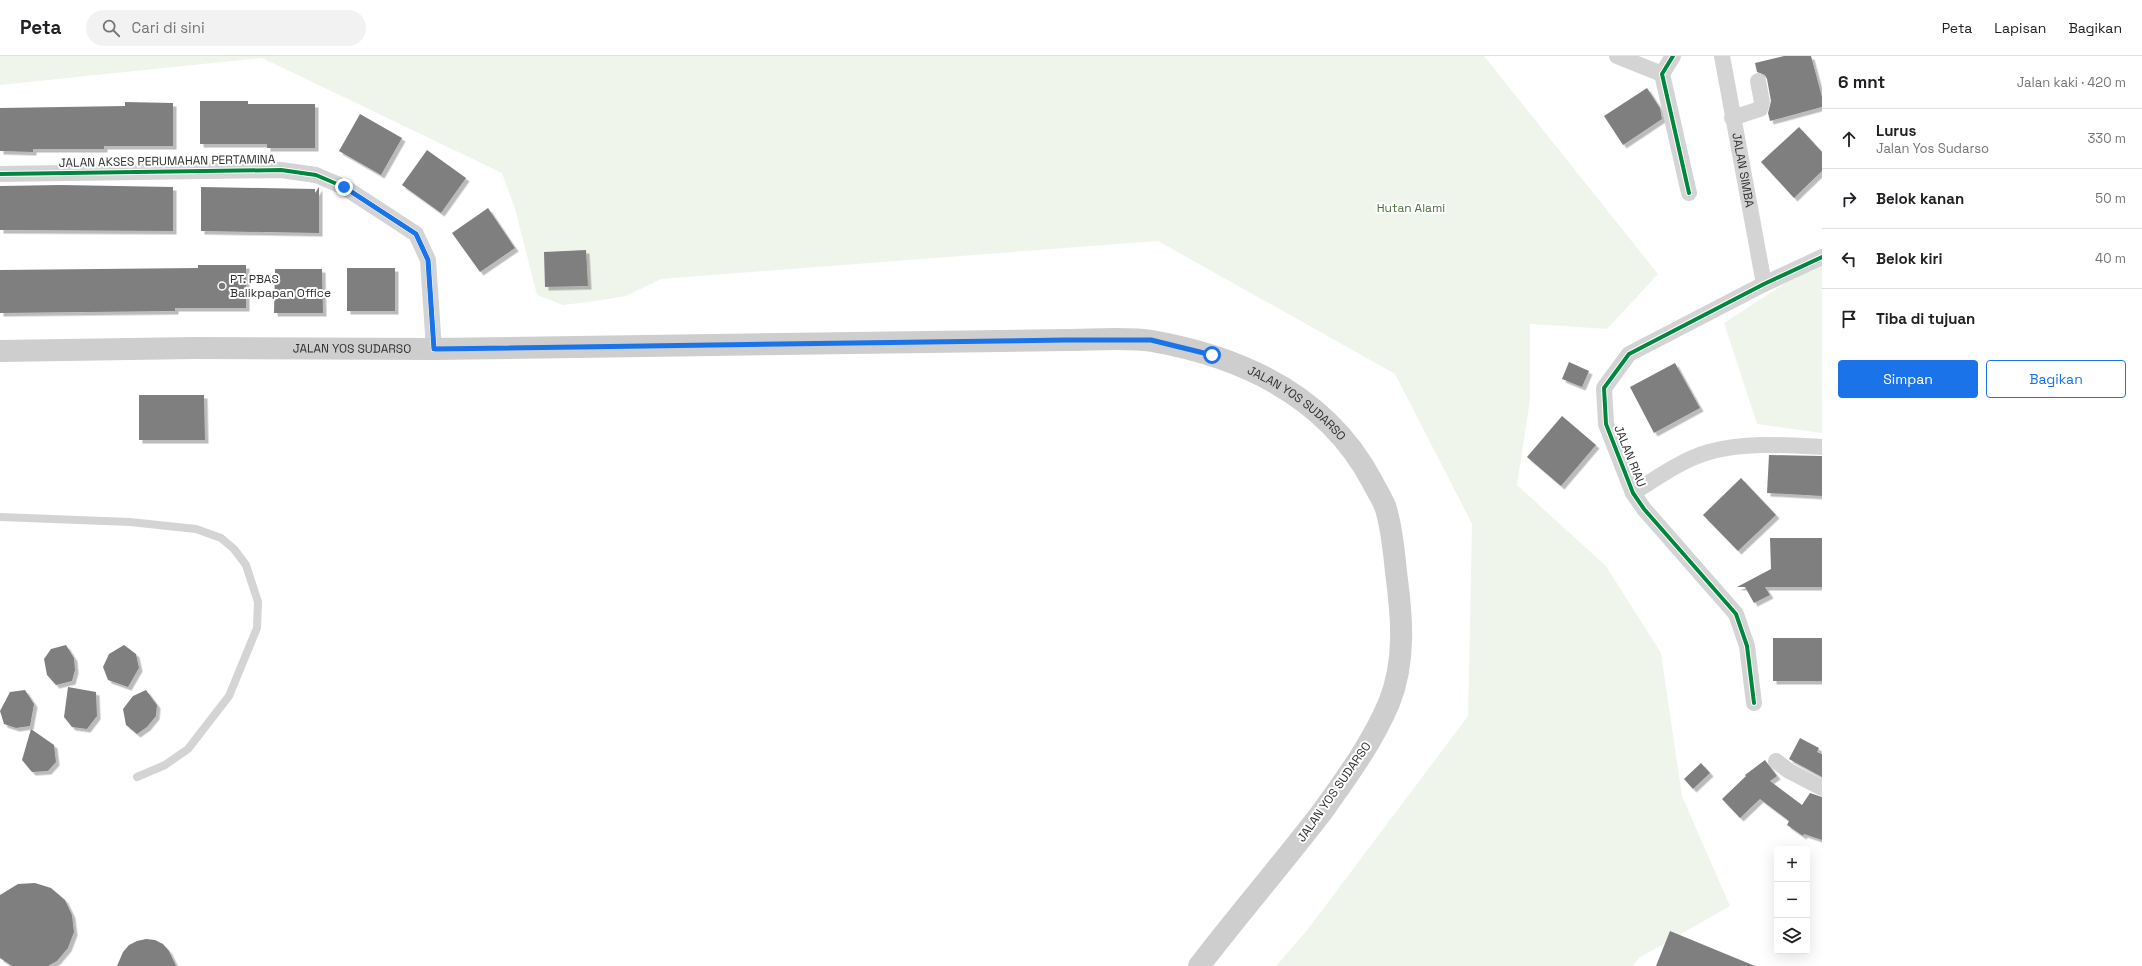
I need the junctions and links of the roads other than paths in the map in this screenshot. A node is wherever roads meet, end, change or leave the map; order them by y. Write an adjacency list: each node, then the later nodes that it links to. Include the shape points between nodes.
1 (1618, 56): 4 (street)
2 (1673, 56): 4 (street)
3 (1722, 56): 6 (street, JALAN SIMBA)
4 (1662, 74): 8 (street)
5 (1758, 81): 6 (street, via 1762,102 1760,109)
6 (1732, 118): 10 (street, JALAN SIMBA)
7 (0, 174): 11 (street, JALAN AKSES PERUMAHAN PERTAMINA, via 282,170 316,175 344,187 416,234 428,260)
8 (1689, 192)
9 (1822, 257): 10 (street, JALAN RIAU)
10 (1764, 284): 14 (street, JALAN RIAU, via 1629,354 1604,388 1606,424)
11 (434, 349): 12 (main road, JALAN YOS SUDARSO, via 194,348); 20 (main road, JALAN YOS SUDARSO, via 1151,340 1212,355 1254,370 1295,393 1330,424 1360,459 1386,508 1402,614 1401,653 1390,702 1364,754 1295,847)
12 (0, 351)
13 (1822, 447): 14 (street, via 1740,446 1707,452)
14 (1633, 493): 16 (street, JALAN RIAU, via 1736,614 1747,646)
15 (0, 518): 18 (lane, via 130,522 196,529 221,538 234,549 246,565 258,602 257,628 229,696 188,749 164,765)
16 (1754, 703)
17 (1776, 761): 19 (street, via 1789,771)
18 (137, 777)
19 (1822, 788)
20 (1199, 966)

